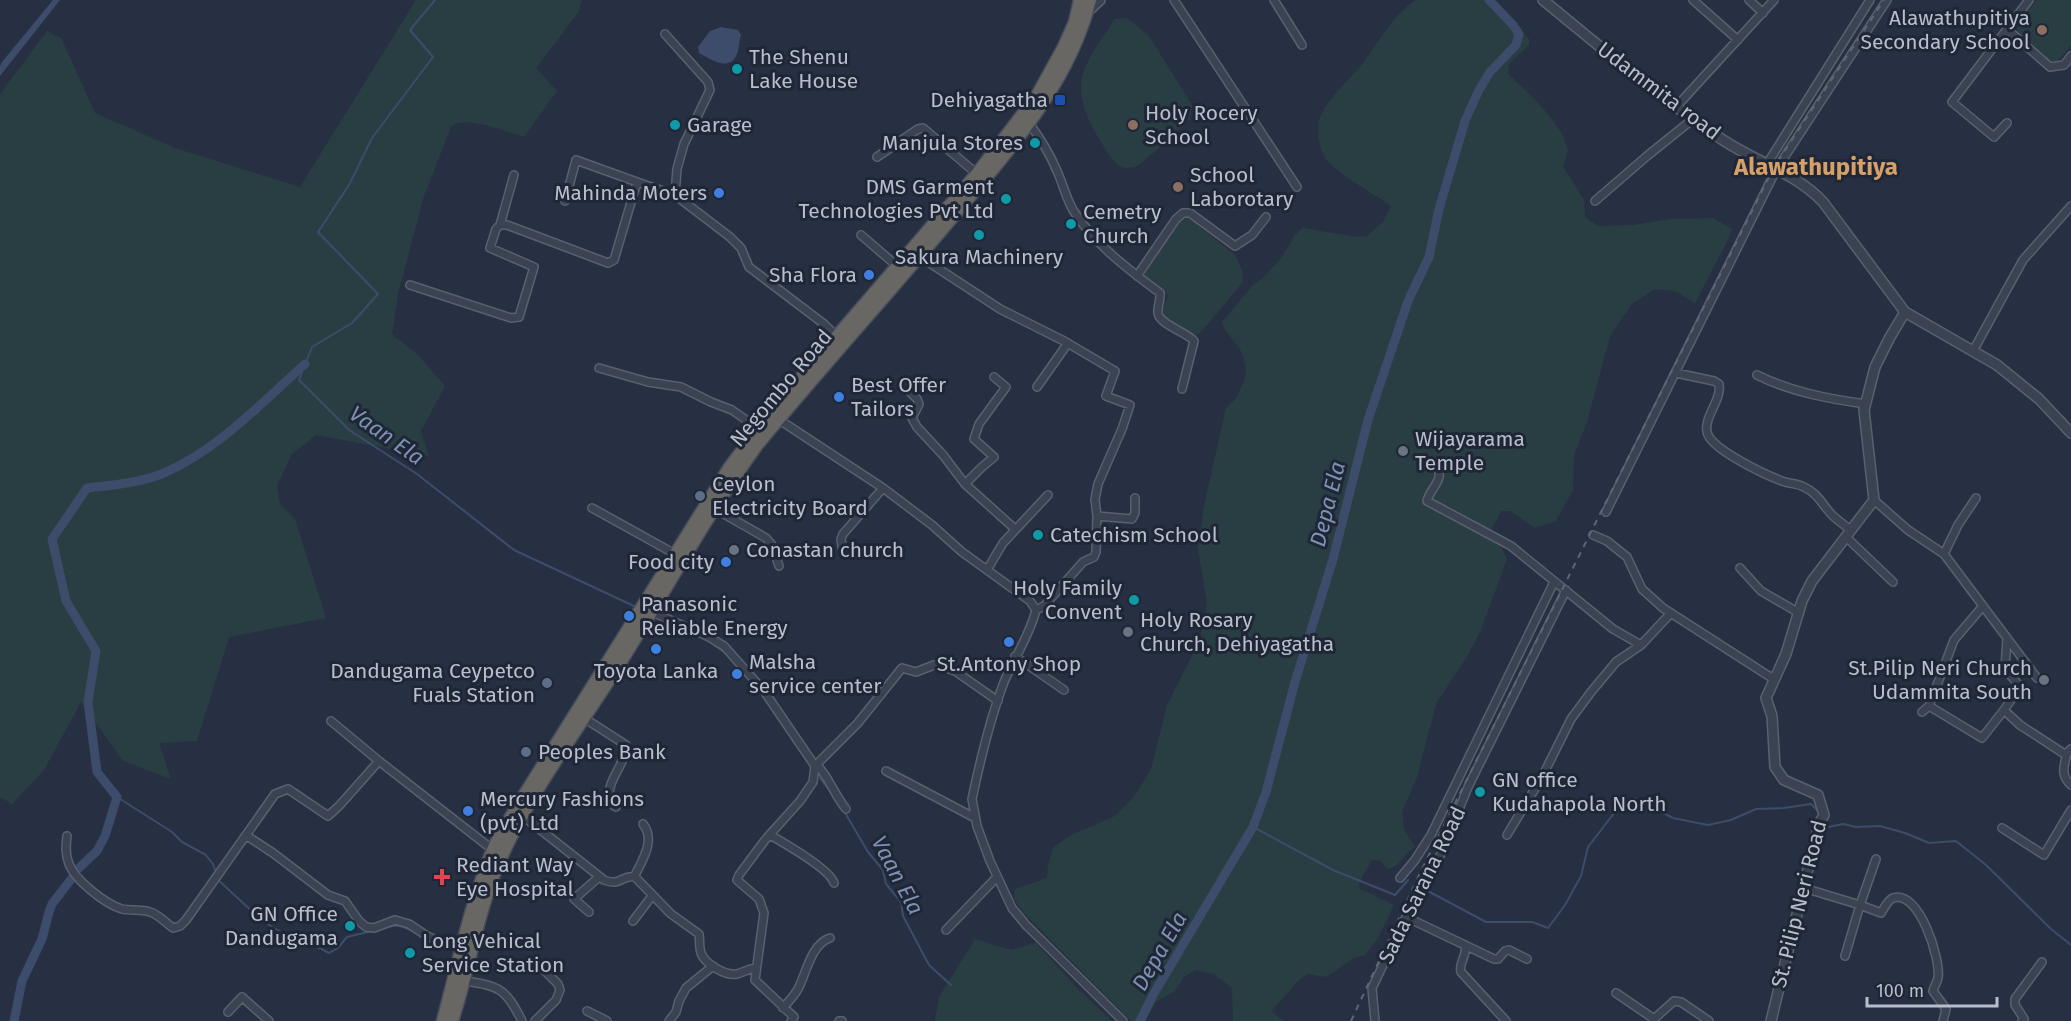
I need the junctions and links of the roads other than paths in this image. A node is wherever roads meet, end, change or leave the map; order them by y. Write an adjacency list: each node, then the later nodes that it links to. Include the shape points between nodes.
1 (1080, 0): 14 (highway, Negombo Road)
2 (1100, 0): 12 (street)
3 (1174, 0): 30 (street)
4 (1274, 0): 18 (street)
5 (1543, 0): 20 (street, Udammita road)
6 (1694, 0): 17 (street)
7 (1749, 0): 13 (street)
8 (1774, 0): 13 (street)
9 (1870, 0): 25 (street)
10 (1887, 0): 26 (street)
11 (2029, 0): 15 (street)
12 (1089, 6): 14 (street); 22 (highway, Negombo Road, via 1060,76)
13 (1763, 13): 17 (street)
14 (1075, 22): 27 (highway, Negombo Road, via 1037,96)
15 (2007, 29): 19 (street, via 2050,67 2064,65); 23 (street, via 1952,102 1994,137)
16 (665, 34): 31 (street, via 708,82 710,90 684,144)
17 (1738, 40): 20 (street)
18 (1302, 45)
19 (2071, 56)
20 (1676, 107): 21 (street, Udammita road)
21 (1693, 119): 25 (street, Udammita road); 33 (street)
22 (1029, 123): 38 (highway, Negombo Road); 40 (street, via 1056,168 1076,214 1095,238)
23 (2007, 123)
24 (877, 157): 27 (street, via 923,128)
25 (1767, 164): 26 (street, Udammita road)
26 (1776, 170): 42 (street, Udammita road, via 1811,189 1823,202); 47 (street)
27 (976, 174): 39 (highway, Negombo Road)
28 (514, 175): 36 (street)
29 (637, 182): 31 (street); 32 (street, via 576,160); 36 (street, via 615,260 608,263)
30 (1297, 187)
31 (675, 195): 43 (street, via 730,237 741,248 748,267)
32 (565, 201)
33 (1595, 201)
34 (2071, 206): 45 (street, via 2022,260)
35 (1266, 217): 40 (street, via 1252,235 1235,246 1190,213 1183,213)
36 (500, 225): 41 (street, via 490,248 534,267 519,317 511,318)
37 (861, 235): 39 (street)
38 (919, 256): 44 (street, via 1007,313); 54 (highway, Negombo Road)
39 (897, 266): 43 (highway, Negombo Road)
40 (1137, 276): 51 (street, via 1160,293 1161,320 1194,341)
41 (410, 285)
42 (1905, 312): 45 (street, Udammita road); 53 (street, via 1875,367)
43 (837, 337): 54 (highway, Negombo Road)
44 (1068, 343): 50 (street); 67 (street, via 1115,371 1106,396 1130,405 1098,484)
45 (1972, 351): 56 (street, Udammita road, via 2031,392)
46 (599, 368): 55 (street, via 681,387 732,410)
47 (1676, 373): 66 (street); 69 (street, via 1719,384 1706,428 1711,442 1749,466 1810,490)
48 (1757, 375): 53 (street, via 1835,400)
49 (994, 377): 58 (street, via 1006,387 979,424 974,440 994,457)
50 (1037, 387)
51 (1182, 390)
52 (910, 392): 58 (street, via 919,404 912,418 917,427)
53 (1866, 404): 63 (street)
54 (775, 416): 55 (highway, Negombo Road); 59 (street); 65 (highway, Negombo Road)
55 (759, 429): 72 (highway, Negombo Road, via 729,467)
56 (2071, 433)
57 (1434, 462): 77 (street, via 1440,475 1427,501 1511,546)
58 (965, 484): 68 (street)
59 (883, 488): 71 (street, via 843,534); 76 (street)
60 (1048, 495): 68 (street)
61 (1135, 498): 67 (street, via 1132,519)
62 (1976, 498): 73 (street)
63 (1874, 500): 69 (street, St. Pilip Neri Road); 73 (street)
64 (592, 508): 72 (street)
65 (715, 509): 74 (street, via 766,538); 82 (highway, Negombo Road)
66 (1606, 512)
67 (1097, 516): 81 (street, via 1094,557 1083,562)
68 (1015, 529): 76 (street)
69 (1849, 534): 78 (street); 84 (street, St. Pilip Neri Road, via 1812,581)
70 (1593, 535): 83 (street, via 1627,557 1642,589)
71 (842, 546)
72 (675, 554): 113 (highway, Negombo Road)
73 (1944, 554): 80 (street)
74 (779, 566)
75 (1740, 568): 84 (street, via 1761,591)
76 (987, 570): 81 (street, via 1030,601)
77 (1554, 582): 79 (street); 118 (street, via 1431,835)
78 (1893, 582)
79 (1566, 590): 86 (street, via 1613,629); 124 (street, Sada Sarana Road, via 1468,787 1441,854)
80 (1983, 606): 85 (street); 92 (street, via 1954,640)
81 (1036, 610): 87 (street)
82 (652, 612): 95 (highway, Negombo Road); 99 (street, via 724,646 764,691)
83 (1671, 613): 86 (street); 89 (street)
84 (1799, 613): 89 (street, St. Pilip Neri Road)
85 (2007, 638): 88 (street); 93 (street, via 2005,669 2018,684 2018,690)
86 (1641, 645): 110 (street, via 1616,662 1571,719)
87 (1016, 656): 90 (street); 91 (street)
88 (2037, 678)
89 (1775, 680): 120 (street, St. Pilip Neri Road, via 1766,698 1772,716 1775,767 1784,780 1818,795 1824,815)
90 (1064, 690)
91 (998, 701): 99 (street, via 944,667 934,665 916,672 902,668 857,724); 106 (street, via 972,799)
92 (1929, 706): 93 (street, via 1982,738); 94 (street)
93 (2004, 710): 97 (street, via 2043,741 2063,753)
94 (1922, 712)
95 (584, 718): 102 (street, via 626,745 609,793 611,804); 105 (highway, Negombo Road)
96 (331, 721): 98 (street)
97 (2069, 751): 101 (street, via 2063,773)
98 (379, 761): 112 (street, via 328,816 296,792 281,790); 113 (street)
99 (815, 765): 103 (street); 109 (street, via 813,782)
100 (886, 771): 106 (street)
101 (2071, 785)
102 (616, 807)
103 (846, 809)
104 (2071, 810): 108 (street, via 2043,855)
105 (523, 816): 115 (street); 136 (highway, Negombo Road, via 490,885)
106 (975, 818): 117 (street)
107 (643, 824): 116 (street, via 650,839)
108 (2002, 828)
109 (770, 835): 119 (street, via 830,875); 135 (street, via 737,880 763,904)
110 (1507, 835)
111 (67, 836): 112 (street, via 68,863 91,890 110,904 149,912 173,928 186,920)
112 (247, 836): 128 (street, via 328,895 345,901 366,927 395,920 441,942)
113 (493, 850): 128 (highway, Negombo Road)
114 (1876, 859): 122 (street)
115 (599, 877): 116 (street, via 611,883); 123 (street, via 574,899)
116 (634, 877): 121 (street)
117 (997, 877): 126 (street); 150 (street, via 1018,916)
118 (1400, 878)
119 (834, 883)
120 (1804, 888): 122 (street); 154 (street, St. Pilip Neri Road)
121 (652, 896): 125 (street); 133 (street, via 699,934 702,956)
122 (1860, 905): 130 (street); 155 (street, via 1881,913 1896,897 1908,901 1919,913 1935,956 1938,978 1933,991 1946,1009)
123 (589, 912)
124 (1406, 917): 129 (street); 151 (street, Sada Sarana Road, via 1372,988)
125 (633, 921)
126 (946, 930)
127 (830, 938): 138 (street, via 815,951 797,991)
128 (463, 945): 144 (highway, Negombo Road)
129 (1465, 945): 131 (street, via 1494,959 1509,950); 152 (street, via 1461,972)
130 (1845, 956)
131 (1527, 959)
132 (2042, 962): 142 (street, via 2015,999)
133 (713, 966): 135 (street, via 737,974); 149 (street, via 686,988)
134 (541, 967): 147 (street, via 560,990 556,1000)
135 (755, 968): 138 (street, via 755,980)
136 (465, 981): 145 (highway, Negombo Road); 146 (street, via 506,994)
137 (1616, 993): 153 (street, via 1654,1019 1674,1001)
138 (783, 1008): 141 (street)
139 (587, 1011): 148 (street)
140 (228, 1012): 143 (street, via 242,997)
141 (795, 1020)
142 (2025, 1020)
143 (269, 1021)
144 (443, 1021)
145 (453, 1021)
146 (522, 1021)
147 (535, 1021)
148 (607, 1021)
149 (669, 1021)
150 (1123, 1021)
151 (1375, 1021)
152 (1506, 1021)
153 (1709, 1021)
154 (1771, 1021)
155 (1942, 1021)

